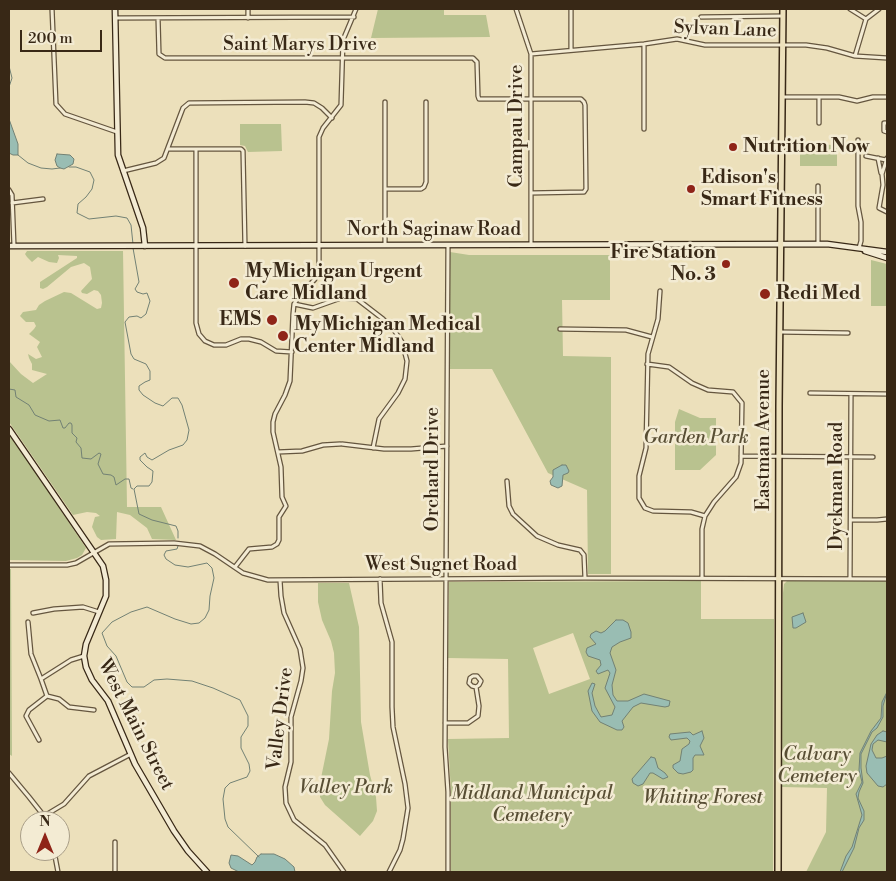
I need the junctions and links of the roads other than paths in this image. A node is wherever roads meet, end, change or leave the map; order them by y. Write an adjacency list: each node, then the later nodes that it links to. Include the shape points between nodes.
1 (52, 9): 34 (street, via 56,104 65,114)
2 (115, 9): 12 (main road)
3 (248, 9): 14 (street)
4 (356, 9): 15 (street)
5 (516, 9): 20 (street, Campau Drive)
6 (570, 9): 19 (street)
7 (783, 9): 11 (main road, Eastman Avenue)
8 (850, 9): 16 (street)
9 (879, 9): 16 (street)
10 (701, 16): 11 (street)
11 (782, 16): 18 (main road, Eastman Avenue)
12 (115, 18): 13 (street); 34 (main road)
13 (158, 18): 14 (street); 22 (street, Saint Marys Drive, via 159,54 165,58)
14 (248, 18): 15 (street)
15 (354, 18): 22 (street, via 343,40)
16 (866, 19): 21 (street)
17 (644, 44): 18 (street, Sylvan Lane, via 677,39 705,45); 19 (street, Sylvan Lane); 33 (street)
18 (782, 45): 21 (street, Sylvan Lane, via 818,47); 24 (main road, Eastman Avenue)
19 (571, 49): 20 (street, Sylvan Lane)
20 (531, 54): 27 (street, Campau Drive)
21 (855, 56): 23 (street, Sylvan Lane)
22 (342, 58): 27 (street, Saint Marys Drive, via 469,58 477,62 479,99); 30 (street, via 342,99)
23 (887, 58)
24 (782, 97): 25 (street); 51 (main road, Eastman Avenue)
25 (819, 97): 26 (street, via 857,101); 31 (street)
26 (887, 98)
27 (530, 100): 47 (street, Campau Drive); 47 (street, via 582,99 585,105 586,189 584,192)
28 (385, 102): 45 (street)
29 (426, 102): 45 (street, via 424,187)
30 (332, 118): 37 (street, via 314,103 194,102 183,108); 60 (street, via 319,137)
31 (819, 123)
32 (887, 123): 35 (street, via 884,124)
33 (644, 129)
34 (117, 132): 42 (main road, via 118,155)
35 (887, 132)
36 (858, 140): 61 (street)
37 (169, 149): 38 (street); 42 (street, via 161,161)
38 (196, 149): 58 (street); 59 (street, via 240,148 244,151)
39 (866, 156): 40 (street)
40 (878, 158): 41 (street); 43 (street)
41 (887, 159): 43 (street)
42 (123, 170): 57 (main road, via 143,228)
43 (882, 174): 50 (street, via 879,208)
44 (818, 186): 52 (street)
45 (385, 189): 53 (street)
46 (9, 190): 49 (street)
47 (531, 193): 55 (street, Campau Drive)
48 (43, 199): 49 (street)
49 (12, 203): 56 (street)
50 (887, 212)
51 (780, 244): 52 (main road, North Saginaw Road); 55 (main road, North Saginaw Road); 67 (main road, Eastman Avenue)
52 (818, 244): 61 (main road, North Saginaw Road)
53 (385, 245): 54 (main road, North Saginaw Road); 60 (main road, North Saginaw Road)
54 (448, 245): 55 (main road, North Saginaw Road); 76 (street, Orchard Drive)
55 (531, 245)
56 (11, 246): 57 (main road, North Saginaw Road)
57 (145, 246): 58 (main road, North Saginaw Road)
58 (196, 246): 59 (main road, North Saginaw Road); 70 (street, via 196,326 202,338 218,346 241,339 253,340 276,351)
59 (245, 246): 60 (main road, North Saginaw Road)
60 (320, 246): 65 (street, via 318,274)
61 (859, 248): 62 (main road, North Saginaw Road); 63 (main road)
62 (887, 252)
63 (887, 257)
64 (660, 291): 69 (street)
65 (294, 304): 70 (street); 77 (street, via 313,308 341,298 357,300 383,318 402,342 407,357 406,375 402,388 379,419)
66 (560, 329): 69 (street, via 626,330)
67 (779, 332): 68 (street); 80 (main road, Eastman Avenue)
68 (848, 333)
69 (652, 337): 71 (street)
70 (292, 352): 78 (street, via 289,386 273,419)
71 (647, 364): 79 (street, via 669,367 708,390 733,392 742,403); 84 (street, via 646,448 639,476 639,498 646,508 653,511 691,512)
72 (810, 393): 73 (street)
73 (851, 394): 74 (street); 81 (street, Dyckman Road)
74 (887, 394)
75 (9, 429): 87 (main road, West Main Street)
76 (446, 446): 77 (street); 90 (street, Orchard Drive)
77 (373, 448): 78 (street, via 341,444)
78 (278, 452): 89 (street, via 282,497 286,506 279,517 277,544 249,549)
79 (741, 456): 80 (street); 84 (street, via 736,477)
80 (778, 456): 81 (street); 93 (main road, Eastman Avenue)
81 (851, 457): 82 (street); 86 (street, Dyckman Road)
82 (873, 457)
83 (507, 481): 91 (street, via 507,496 513,514 537,536 580,550 584,556)
84 (705, 516): 92 (street)
85 (887, 519): 86 (street)
86 (851, 520): 95 (street, Dyckman Road)
87 (94, 552): 88 (street, West Sugnet Road, via 67,565); 89 (street, West Sugnet Road, via 109,544 184,543 207,549); 98 (main road, West Main Street, via 103,566 106,580 106,596)
88 (9, 565)
89 (235, 567): 97 (street, West Sugnet Road, via 253,577)
90 (446, 578): 91 (street, West Sugnet Road); 94 (street, West Sugnet Road); 106 (street, Orchard Drive)
91 (586, 578): 92 (street, West Sugnet Road)
92 (702, 578): 93 (street, West Sugnet Road)
93 (779, 578): 95 (street, West Sugnet Road); 118 (main road, Eastman Avenue)
94 (380, 579): 97 (street, West Sugnet Road); 116 (street, via 381,603 392,642 393,727 408,808 403,839)
95 (850, 579): 96 (street, West Sugnet Road)
96 (887, 579)
97 (280, 580): 115 (street, Valley Drive, via 284,613 300,649 303,668 291,717 292,757 285,787 286,803 294,820 324,845)
98 (100, 612): 99 (street, via 83,607); 101 (main road, West Main Street)
99 (33, 613)
100 (28, 622): 102 (street, via 31,654)
101 (84, 656): 102 (street, via 71,660); 108 (main road, West Main Street, via 88,674 108,701)
102 (41, 679): 104 (street)
103 (476, 687): 106 (street, via 478,716 468,723)
104 (47, 696): 105 (street, via 60,699 69,707); 107 (street, via 26,716)
105 (94, 710)
106 (445, 723): 117 (street, Orchard Drive)
107 (39, 740)
108 (130, 754): 111 (street, via 89,776 64,804); 114 (main road, West Main Street, via 174,831)
109 (9, 773): 110 (street)
110 (40, 811)
111 (52, 811)
112 (115, 842): 113 (street)
113 (115, 872)
114 (207, 872)
115 (344, 872)
116 (389, 872)
117 (448, 872)
118 (778, 872)

